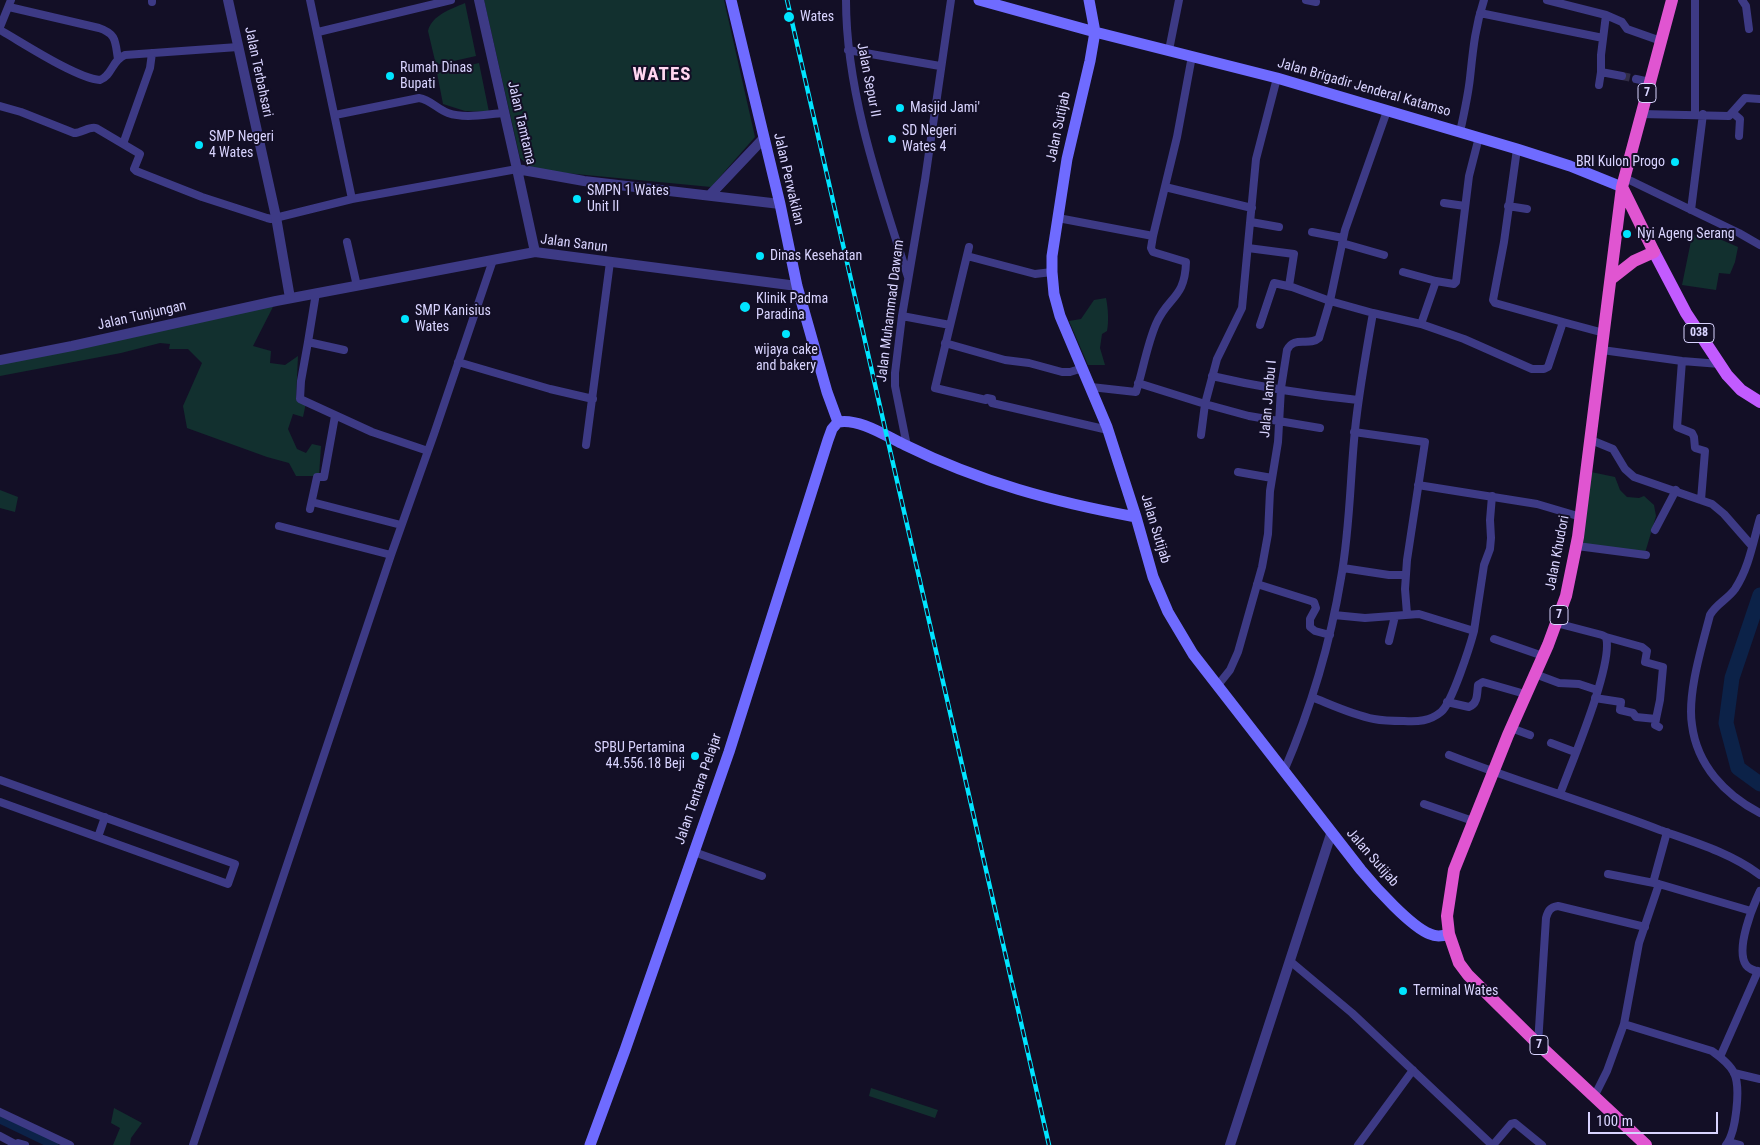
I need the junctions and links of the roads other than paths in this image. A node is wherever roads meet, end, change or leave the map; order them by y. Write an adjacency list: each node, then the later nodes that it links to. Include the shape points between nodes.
1 (228, 0): 28 (street, Jalan Terbahsari)
2 (310, 0): 24 (street)
3 (451, 0): 24 (street)
4 (478, 0): 44 (street, Jalan Tamtama)
5 (731, 0): 52 (main road, Jalan Perwakilan)
6 (846, 0): 29 (street, Jalan Sepur II)
7 (950, 0): 34 (street, Jalan Muhammad Dawam)
8 (979, 0): 25 (main road, Jalan Brigadir Jenderal Katamso)
9 (1089, 0): 25 (main road)
10 (1179, 0): 30 (street)
11 (1306, 0): 17 (street)
12 (1484, 0): 20 (street)
13 (1547, 0): 18 (street)
14 (1672, 0): 27 (highway, 7)
15 (1695, 0): 46 (street)
16 (1742, 0): 23 (street)
17 (1316, 2)
18 (1570, 2): 21 (street)
19 (10, 4): 22 (street); 33 (street, via 109,31)
20 (1480, 13): 26 (street); 49 (street)
21 (1606, 15): 26 (street); 27 (street, via 1622,22 1627,29)
22 (0, 28): 33 (street, via 60,64 96,80 107,77)
23 (1749, 29)
24 (318, 32): 48 (street)
25 (1095, 32): 30 (main road, Jalan Brigadir Jenderal Katamso); 68 (main road, Jalan Sutijab, via 1067,159)
26 (1603, 38): 35 (street)
27 (1661, 41): 39 (highway, 7)
28 (238, 47): 31 (street); 67 (street, Jalan Terbahsari)
29 (848, 50): 34 (street); 86 (street, Jalan Sepur II, via 877,178)
30 (1169, 50): 32 (main road, Jalan Brigadir Jenderal Katamso)
31 (152, 53): 33 (street, via 125,55); 53 (street, via 150,68)
32 (1192, 56): 37 (main road, Jalan Brigadir Jenderal Katamso); 57 (street)
33 (118, 59)
34 (940, 66): 86 (street, Jalan Muhammad Dawam)
35 (1601, 72): 36 (street); 40 (street)
36 (1622, 76)
37 (1277, 78): 43 (main road, Jalan Brigadir Jenderal Katamso); 64 (street, via 1257,152)
38 (1636, 79): 39 (street)
39 (1650, 82): 45 (highway, 7)
40 (1599, 85)
41 (1760, 99): 47 (street, via 1745,98)
42 (0, 106): 53 (street, via 74,132 94,127)
43 (1387, 111): 49 (main road, Jalan Brigadir Jenderal Katamso); 73 (street, Jalan Jambu I)
44 (504, 113): 48 (street, via 461,116 442,111 428,100 419,98); 55 (street, Jalan Tamtama)
45 (1641, 114): 46 (street); 56 (highway, 7)
46 (1699, 114): 47 (street); 66 (street)
47 (1732, 114): 50 (street, via 1740,119)
48 (335, 115): 59 (street)
49 (1460, 132): 51 (main road, Jalan Brigadir Jenderal Katamso)
50 (1739, 136)
51 (1479, 137): 54 (main road, Jalan Brigadir Jenderal Katamso); 62 (street)
52 (763, 139): 58 (street); 61 (main road, Jalan Perwakilan)
53 (123, 144): 67 (street, via 140,154 136,171 237,209)
54 (1517, 149): 56 (main road, Jalan Brigadir Jenderal Katamso); 63 (street)
55 (518, 169): 58 (street, via 584,181); 59 (street); 78 (street, Jalan Tamtama)
56 (1623, 182): 66 (street); 79 (highway); 87 (highway, Jalan Khudori / 7)
57 (1165, 188): 64 (street); 72 (street)
58 (710, 195): 61 (street)
59 (352, 199): 67 (street)
60 (1444, 203): 62 (street)
61 (780, 204): 90 (main road, Jalan Perwakilan)
62 (1465, 206): 88 (street, via 1455,283)
63 (1508, 206): 65 (street); 97 (street, via 1493,301)
64 (1252, 208): 69 (street)
65 (1527, 209)
66 (1691, 210): 75 (street)
67 (276, 218): 93 (street, Jalan Terbahsari)
68 (1058, 218): 72 (street); 84 (main road, Jalan Sutijab)
69 (1251, 222): 70 (street); 77 (street)
70 (1279, 226)
71 (1312, 232): 73 (street)
72 (1153, 236): 112 (street, via 1152,251 1185,262 1185,276 1180,292 1162,312 1156,325)
73 (1343, 241): 80 (street); 94 (street, Jalan Jambu I)
74 (347, 242): 89 (street)
75 (1760, 245)
76 (969, 247): 81 (street)
77 (1248, 248): 91 (street, via 1294,254); 111 (street, via 1242,308)
78 (535, 252): 82 (street, Jalan Sanun); 83 (street, Jalan Sanun)
79 (1654, 252): 87 (highway, via 1634,261); 109 (main road, 038, via 1686,313)
80 (1384, 255)
81 (967, 256): 84 (street, via 1035,274); 99 (street)
82 (493, 260): 89 (street, Jalan Sanun); 108 (street)
83 (610, 262): 90 (street, Jalan Sanun); 115 (street)
84 (1052, 272): 110 (main road, Jalan Sutijab, via 1060,316)
85 (1403, 272): 88 (street)
86 (908, 279): 96 (street, Jalan Muhammad Dawam)
87 (1611, 279): 101 (highway, Jalan Khudori / 7)
88 (1436, 281): 98 (street)
89 (356, 286): 92 (street, Jalan Sanun)
90 (797, 286): 121 (main road, Jalan Perwakilan)
91 (1289, 286): 94 (street); 100 (street, via 1273,284)
92 (316, 293): 93 (street, Jalan Sanun); 102 (street)
93 (290, 298): 106 (street, Jalan Tunjungan)
94 (1330, 301): 95 (street); 114 (street, Jalan Jambu I, via 1319,338 1290,344)
95 (1373, 313): 98 (street); 116 (street)
96 (902, 316): 99 (street); 128 (street, Jalan Muhammad Dawam, via 895,386)
97 (1563, 322): 98 (street, via 1548,367 1538,370); 101 (street)
98 (1421, 324)
99 (950, 325): 103 (street)
100 (1260, 325)
101 (1604, 333): 105 (highway, Jalan Khudori / 7)
102 (308, 342): 104 (street); 119 (street, via 300,399)
103 (945, 343): 110 (street, via 1062,372); 123 (street, via 935,388 992,399 992,403)
104 (344, 350)
105 (1602, 350): 107 (street); 126 (highway, Jalan Khudori / 7)
106 (0, 360)
107 (1682, 361): 109 (street); 135 (street, via 1676,427 1692,433 1695,448 1705,451)
108 (458, 362): 115 (street); 129 (street)
109 (1720, 364): 117 (main road, 038, via 1741,390)
110 (1083, 368): 113 (main road, Jalan Sutijab)
111 (1212, 376): 114 (street); 118 (street)
112 (1138, 384): 113 (street, via 1136,392); 118 (street)
113 (1091, 387): 123 (main road, Jalan Sutijab)
114 (1281, 388): 116 (street); 120 (street, Jalan Jambu I)
115 (592, 399): 127 (street)
116 (1358, 400): 124 (street)
117 (1760, 402)
118 (1205, 404): 120 (street); 125 (street)
119 (335, 416): 129 (street); 139 (street, via 324,477 317,477 311,505)
120 (1280, 421): 122 (street); 131 (street, Jalan Jambu I)
121 (838, 422): 128 (main road, via 848,420); 184 (main road, Jalan Tentara Pelajar, via 828,440)
122 (1320, 428)
123 (1108, 430): 136 (main road, Jalan Sutijab)
124 (1354, 432): 132 (street, via 1424,441); 146 (street)
125 (1201, 435)
126 (1591, 440): 133 (street, via 1613,449 1629,474); 137 (highway, Jalan Khudori / 7)
127 (586, 445)
128 (907, 446): 136 (main road, via 1009,488)
129 (428, 451): 139 (street)
130 (1238, 472): 131 (street)
131 (1272, 478): 148 (street, Jalan Jambu I, via 1268,534)
132 (1418, 486): 134 (street); 147 (street)
133 (1676, 490): 135 (street); 141 (street)
134 (1492, 496): 137 (street); 153 (street, via 1490,549 1484,565)
135 (1702, 500): 143 (street, via 1724,514)
136 (1136, 517): 160 (main road, Jalan Sutijab, via 1168,612 1193,654)
137 (1581, 517): 142 (highway, Jalan Khudori / 7)
138 (1760, 518): 143 (street)
139 (401, 525): 144 (street)
140 (279, 526): 144 (street)
141 (1655, 530)
142 (1577, 546): 145 (street); 152 (highway, Jalan Khudori / 7, via 1566,596)
143 (1752, 546): 178 (street, via 1735,589 1710,615 1691,713 1695,738 1707,766 1738,801)
144 (391, 555): 208 (street)
145 (1646, 555)
146 (1343, 568): 147 (street); 150 (street)
147 (1406, 575): 149 (street)
148 (1257, 584): 154 (street, via 1314,602 1316,608 1310,626 1315,631); 160 (street, Jalan Jambu I, via 1238,652)
149 (1407, 614): 151 (street); 153 (street, via 1428,616)
150 (1334, 615): 151 (street); 154 (street)
151 (1395, 616): 157 (street)
152 (1556, 623): 155 (street); 158 (highway, Jalan Khudori / 7)
153 (1474, 630): 164 (street)
154 (1330, 635): 163 (street)
155 (1606, 637): 162 (street); 165 (street, via 1642,647 1647,651 1645,662 1664,667)
156 (1494, 639): 158 (street)
157 (1389, 641)
158 (1543, 656): 159 (highway, Jalan Khudori / 7)
159 (1535, 674): 161 (highway, Jalan Khudori / 7); 162 (street, via 1559,683 1579,684)
160 (1218, 685): 172 (main road, Jalan Sutijab)
161 (1525, 694): 164 (street, via 1483,682 1478,685 1473,706); 167 (highway, Jalan Khudori / 7)
162 (1596, 694): 165 (street, via 1622,702 1620,710 1636,717); 170 (street)
163 (1312, 697): 164 (street, via 1364,717 1386,720 1430,719 1442,711); 172 (street)
164 (1447, 702)
165 (1656, 719): 166 (street, via 1655,725)
166 (1659, 727)
167 (1511, 728): 168 (street); 173 (highway, Jalan Khudori / 7)
168 (1530, 735)
169 (1551, 742): 170 (street)
170 (1575, 752): 175 (street)
171 (1449, 755): 173 (street)
172 (1284, 770): 182 (main road, Jalan Sutijab)
173 (1493, 772): 175 (street); 180 (highway, Jalan Khudori / 7)
174 (0, 780): 179 (street)
175 (1560, 794): 181 (street)
176 (0, 802): 183 (street)
177 (1424, 804): 180 (street)
178 (1760, 813)
179 (105, 817): 183 (street); 183 (street, via 235,864 228,884)
180 (1473, 821): 192 (highway, Jalan Khudori / 7, via 1454,870 1447,916)
181 (1666, 832): 186 (street, via 1740,861); 188 (street)
182 (1331, 834): 192 (main road, Jalan Sutijab, via 1386,898 1415,924 1431,935); 193 (street)
183 (98, 837)
184 (694, 852): 187 (street); 209 (main road, Jalan Tentara Pelajar)
185 (1608, 874): 188 (street)
186 (1760, 875)
187 (762, 876)
188 (1656, 884): 190 (street); 191 (street)
189 (1760, 891): 190 (street)
190 (1751, 912): 194 (street, via 1744,935 1744,962)
191 (1645, 927): 195 (street); 196 (street, via 1558,906 1548,911)
192 (1449, 934): 196 (highway, 7, via 1458,963)
193 (1290, 961): 198 (street); 210 (street)
194 (1759, 972): 197 (street)
195 (1624, 1024): 197 (street, via 1712,1051); 201 (street)
196 (1538, 1044): 201 (highway, 7)
197 (1720, 1057): 199 (street)
198 (1414, 1070): 211 (street); 212 (street)
199 (1734, 1073): 200 (street); 204 (street, via 1736,1115)
200 (1760, 1080)
201 (1594, 1097): 214 (highway, 7)
202 (0, 1112): 207 (street)
203 (0, 1136): 205 (street)
204 (1727, 1143): 215 (street)
205 (15, 1145): 206 (street)
206 (25, 1145)
207 (70, 1145)
208 (193, 1145)
209 (590, 1145)
210 (1230, 1145)
211 (1358, 1145)
212 (1493, 1145): 213 (street, via 1515,1123)
213 (1542, 1145)
214 (1646, 1145)
215 (1740, 1145)

